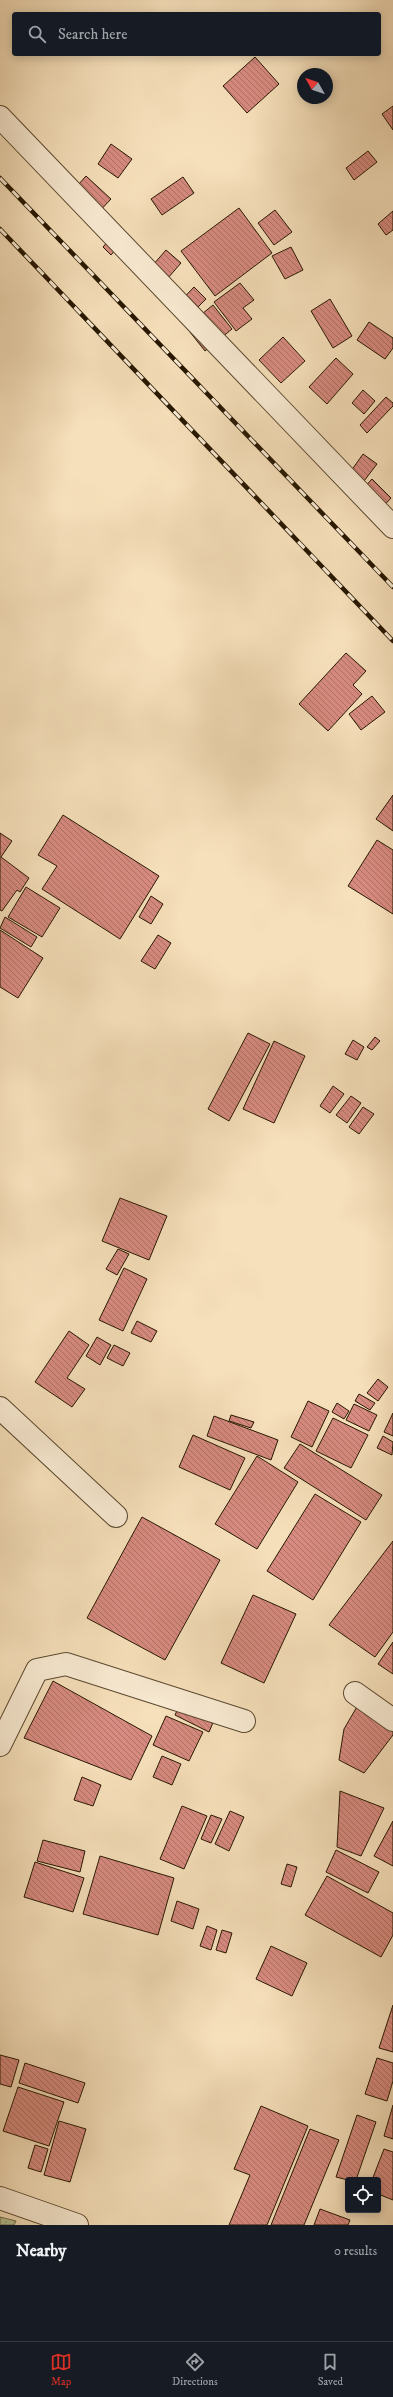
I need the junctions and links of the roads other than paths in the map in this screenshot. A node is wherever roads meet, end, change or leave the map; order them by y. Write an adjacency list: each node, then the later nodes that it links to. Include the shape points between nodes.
1 (0, 117): 2 (street)
2 (393, 527)
3 (0, 1408): 4 (street)
4 (116, 1516)
5 (355, 1693): 7 (street)
6 (244, 1720): 8 (street, via 66,1664 37,1670)
7 (393, 1720)
8 (0, 1745)
9 (0, 2198): 10 (street)
10 (77, 2225)

